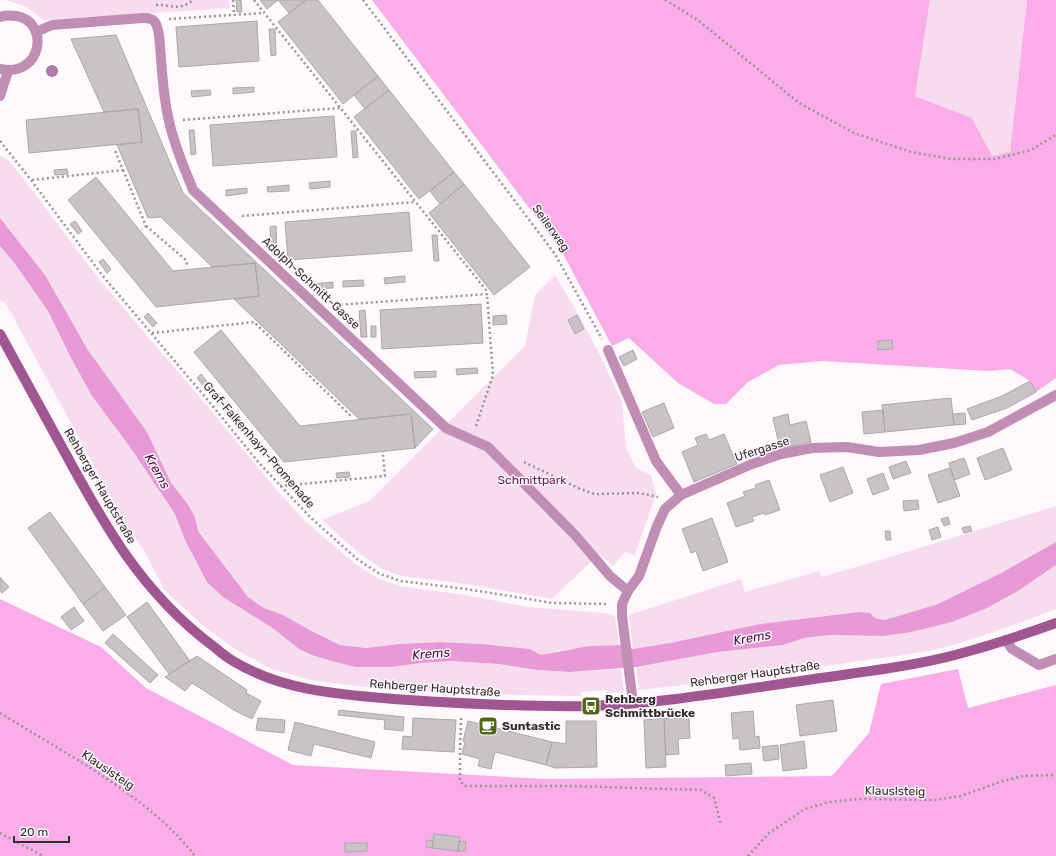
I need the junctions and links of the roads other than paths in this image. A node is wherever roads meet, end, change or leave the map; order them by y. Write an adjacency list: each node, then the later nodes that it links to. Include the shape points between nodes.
1 (0, 17): 2 (street, via 19,16)
2 (36, 32): 3 (street, via 37,50 33,58 18,70); 9 (street, Adolph-Schmitt-Gasse, via 52,25 142,18 154,20 159,35 169,121 178,154 193,190 446,428 488,447 575,535 610,576)
3 (4, 70): 4 (street)
4 (0, 96)
5 (0, 334): 13 (main road, Rehberger Hauptstraße, via 90,500 139,574 167,608 232,660 268,679 309,690 355,696 524,706)
6 (608, 350): 8 (street, via 656,460)
7 (1056, 395): 8 (street, Ufergasse, via 988,432 954,443 919,450 879,452 847,447 812,448 781,454 752,464)
8 (677, 498): 9 (street, Ufergasse, via 665,509 639,576)
9 (628, 591): 13 (street, Ufergasse, via 622,604 622,616)
10 (1056, 623): 11 (main road, Rehberger Hauptstraße)
11 (1006, 640): 12 (street, via 1012,649 1039,665); 13 (main road, Rehberger Hauptstraße, via 954,656 908,665)
12 (1056, 659)
13 (633, 703)

